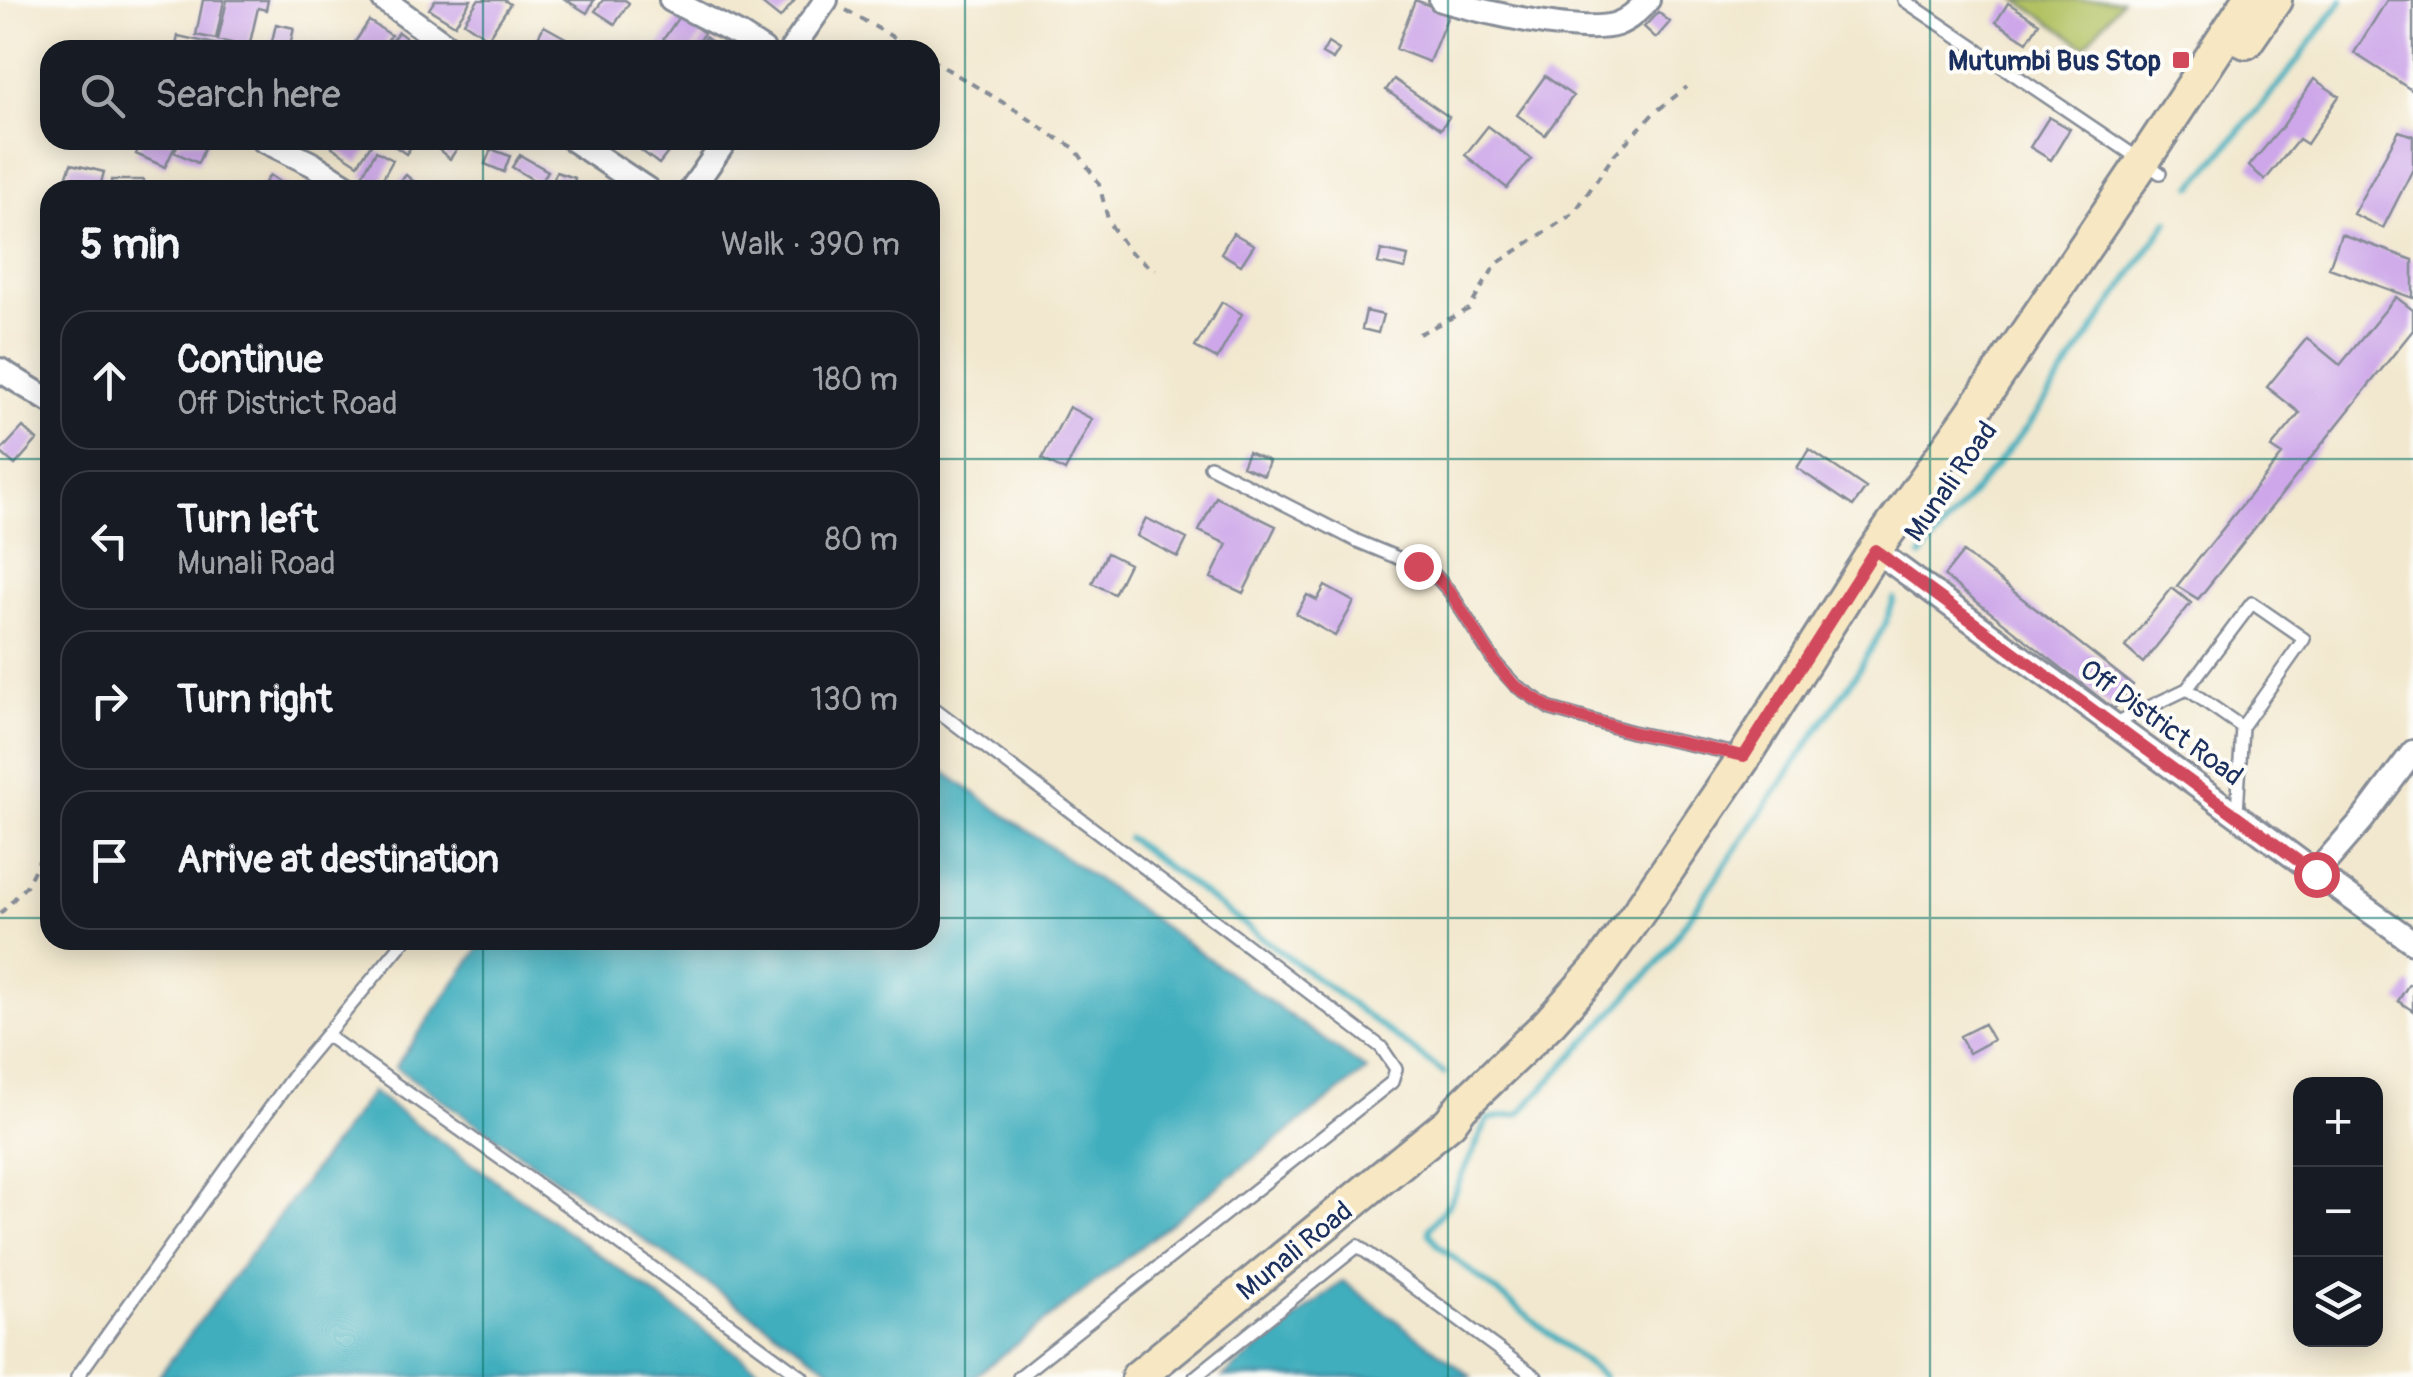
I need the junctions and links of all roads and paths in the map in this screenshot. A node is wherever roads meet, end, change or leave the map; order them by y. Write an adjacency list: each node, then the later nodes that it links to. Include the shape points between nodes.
1 (384, 0): 9 (street)
2 (672, 0): 10 (street)
3 (1442, 0): 4 (street, via 1550,24 1612,26)
4 (1648, 0)
5 (1904, 0): 18 (lane)
6 (2249, 0): 18 (main road, Munali Road)
7 (2274, 0): 18 (main road, Munali Road)
8 (835, 4): 11 (street); 12 (path)
9 (439, 40)
10 (746, 40)
11 (801, 40)
12 (898, 40)
13 (940, 65): 22 (path, via 1075,148 1099,184 1109,223 1128,252)
14 (1687, 87): 23 (path, via 1614,155 1574,212 1496,264 1469,309)
15 (283, 150): 19 (street)
16 (589, 150): 20 (street)
17 (719, 150): 21 (street)
18 (2152, 167): 27 (main road, Munali Road, via 1971,415)
19 (337, 180)
20 (633, 180)
21 (698, 180)
22 (1155, 270)
23 (1419, 334)
24 (0, 370): 25 (street)
25 (40, 395)
26 (1210, 466): 33 (lane, via 1432,572 1514,685 1551,709)
27 (1884, 556): 30 (street, Off District Road); 33 (main road, Munali Road); 41 (main road, Munali Road, via 1611,976 1472,1117)
28 (2187, 689): 30 (lane); 31 (lane); 31 (lane, via 2252,603 2304,638)
29 (940, 714): 44 (lane, via 1381,1047 1396,1069 1392,1082)
30 (2114, 724): 34 (street, Off District Road)
31 (2242, 728): 34 (lane)
32 (2413, 752): 36 (street)
33 (1744, 756): 41 (main road, Munali Road, via 1600,966)
34 (2236, 815): 36 (street, Off District Road)
35 (40, 861): 37 (path)
36 (2316, 874): 38 (street, Off District Road)
37 (0, 914)
38 (2413, 942)
39 (397, 950): 40 (lane)
40 (326, 1036): 42 (lane); 43 (lane)
41 (1450, 1122): 45 (main road, Munali Road)
42 (77, 1377)
43 (802, 1377)
44 (1019, 1377)
45 (1138, 1377)
46 (1195, 1377): 47 (lane, via 1358,1246)
47 (1536, 1377)

